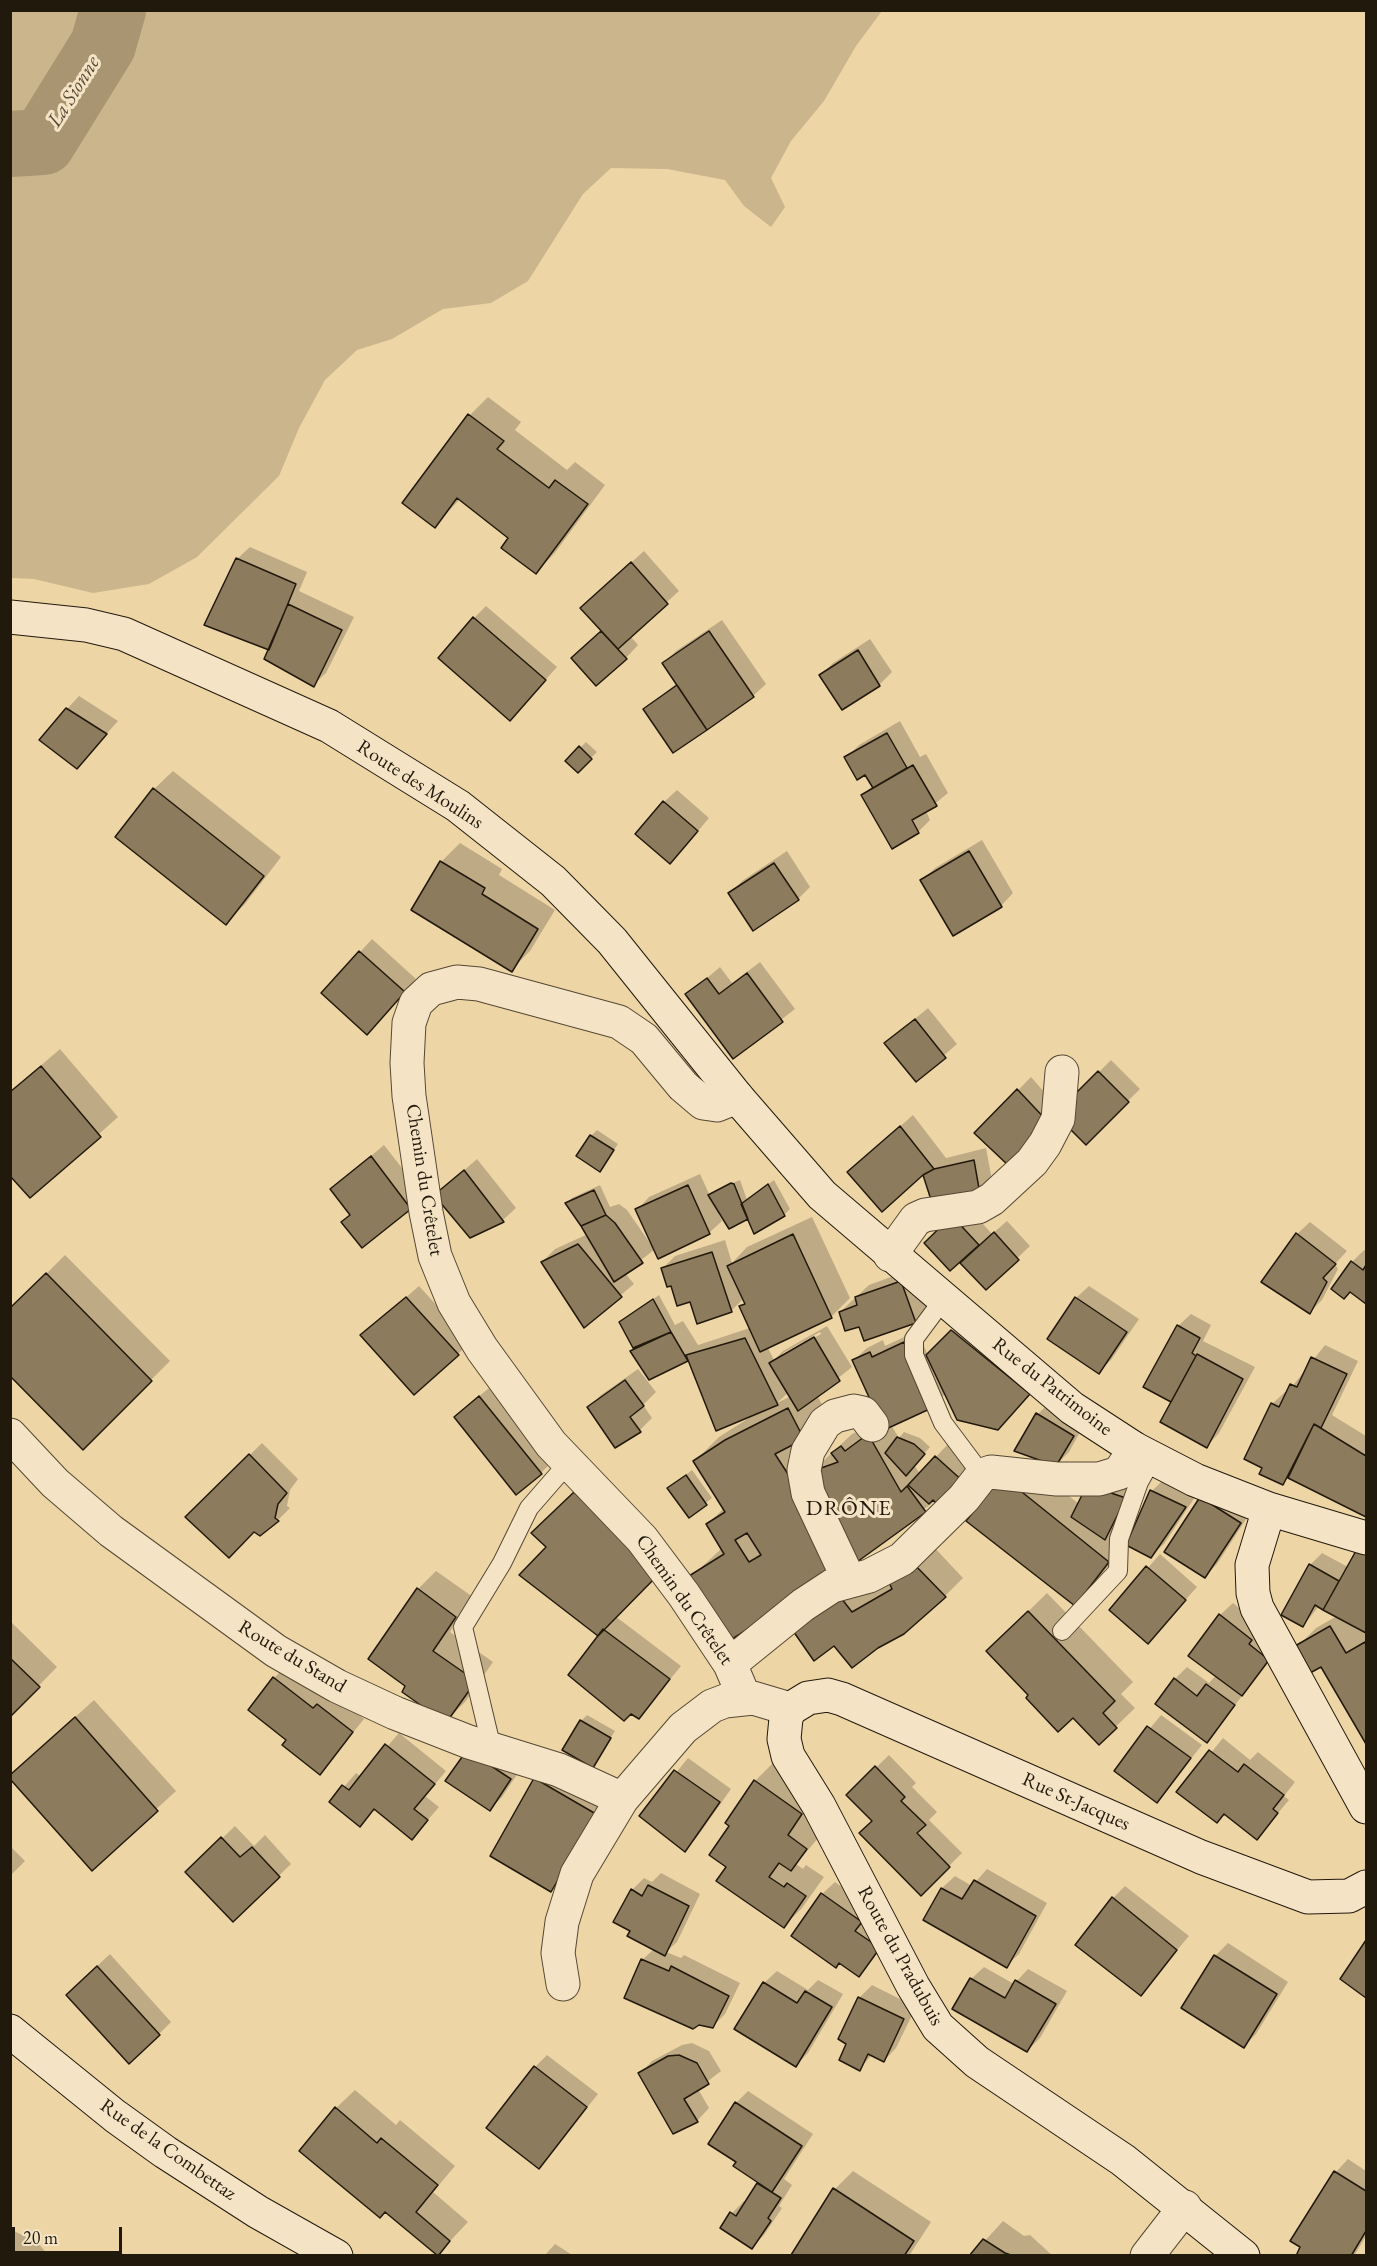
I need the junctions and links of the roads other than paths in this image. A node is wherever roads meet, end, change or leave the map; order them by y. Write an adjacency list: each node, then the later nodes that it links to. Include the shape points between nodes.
1 (10, 616): 3 (street, Route des Moulins, via 86,625 146,643 329,726 458,806 554,881 584,911)
2 (1062, 1072): 4 (street, via 1058,1119 1032,1162 992,1199 978,1206 916,1219)
3 (737, 1097): 4 (street, Rue du Patrimoine, via 822,1195); 9 (street, Chemin du Crêtelet, via 717,1105 703,1103 635,1031 589,1012 466,982 431,989 416,1003 407,1039 409,1096 429,1230 440,1272 482,1349 531,1419)
4 (890, 1255): 5 (street, Rue du Patrimoine)
5 (943, 1300): 8 (street, Rue du Patrimoine, via 1072,1408); 10 (lane, via 914,1339 914,1355 943,1423)
6 (872, 1425): 13 (street, via 863,1413 835,1416 825,1423 808,1451 804,1470 808,1493)
7 (10, 1435): 18 (street, Route du Stand, via 55,1483 111,1531 276,1651 386,1709)
8 (1144, 1454): 10 (street, via 1119,1473 1099,1479 991,1472); 11 (street, Rue du Patrimoine, via 1234,1497); 14 (lane, via 1135,1501 1119,1539 1118,1571)
9 (569, 1462): 15 (street, Chemin du Crêtelet, via 642,1539); 18 (lane, via 529,1508 464,1627)
10 (982, 1476): 13 (street, via 902,1559 869,1576)
11 (1269, 1509): 12 (street, Rue du Patrimoine); 20 (street, via 1252,1565 1257,1608)
12 (1366, 1538)
13 (849, 1580): 15 (street, via 803,1605)
14 (1062, 1631)
15 (730, 1664): 16 (street, Chemin du Crêtelet)
16 (745, 1698): 17 (street); 19 (street, via 725,1701 701,1713 683,1728)
17 (790, 1709): 21 (street, Rue St-Jacques, via 808,1698 828,1695 842,1699 1201,1857 1308,1897 1349,1896); 24 (street, Route du Pradubuis, via 784,1727 788,1756 938,2027 977,2062 1123,2160)
18 (492, 1749): 19 (street, Route du Stand, via 559,1770)
19 (622, 1799): 22 (street, via 577,1874 562,1922 558,1953)
20 (1366, 1807)
21 (1366, 1887)
22 (563, 1984)
23 (10, 2031): 25 (street, Rue de la Combettaz, via 165,2152)
24 (1185, 2207): 26 (street); 27 (street, Route du Pradubuis)
25 (336, 2256)
26 (1148, 2256)
27 (1243, 2256)

